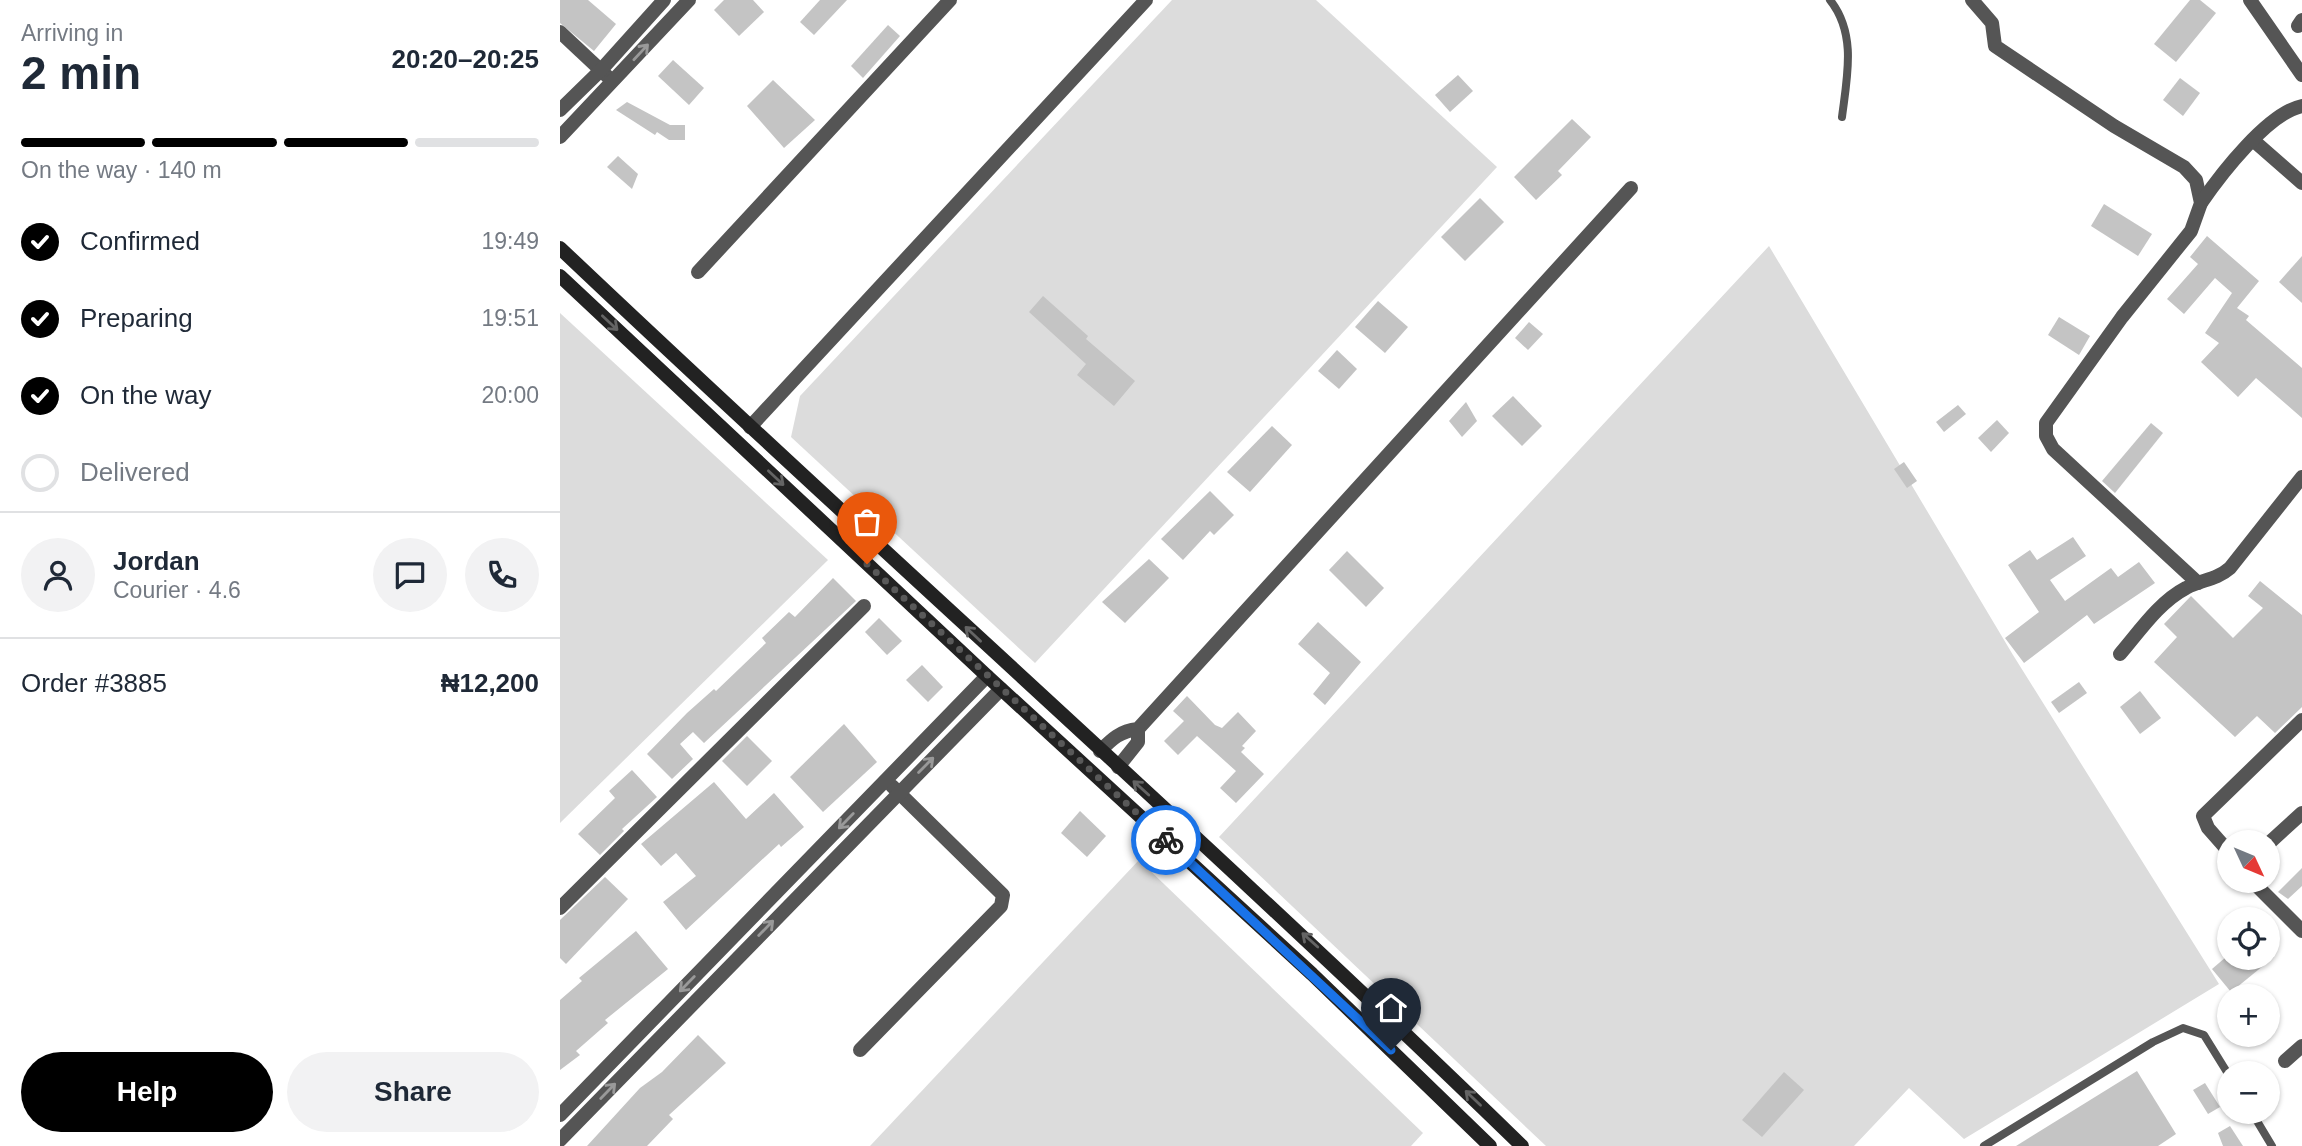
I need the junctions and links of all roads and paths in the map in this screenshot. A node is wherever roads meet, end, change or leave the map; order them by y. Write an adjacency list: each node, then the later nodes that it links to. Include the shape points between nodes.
1 (664, 0): 9 (street)
2 (689, 0): 11 (street, one-way to 2)
3 (950, 0): 24 (street)
4 (1146, 0): 26 (street)
5 (1830, 0): 14 (lane, via 1846,28 1849,65)
6 (1972, 0): 17 (street, via 1992,23 1994,46 2184,167)
7 (2250, 0): 10 (street)
8 (560, 32): 9 (street)
9 (601, 70): 11 (street); 13 (street)
10 (2302, 75)
11 (613, 83): 15 (street)
12 (2302, 106): 16 (street, via 2278,115)
13 (560, 110)
14 (1842, 117)
15 (560, 137)
16 (2254, 141): 18 (street); 19 (street)
17 (2196, 180): 18 (street); 21 (street)
18 (2217, 180): 21 (street)
19 (2302, 183)
20 (1631, 188): 34 (street)
21 (2201, 203): 28 (street, via 2191,231 2046,423 2053,449)
22 (560, 248): 23 (street)
23 (580, 267): 25 (street); 26 (street)
24 (698, 272)
25 (563, 279): 31 (street, one-way to 31)
26 (750, 427): 35 (street, one-way to 26)
27 (2302, 477): 28 (street, via 2230,568 2218,578)
28 (2198, 583): 30 (street, via 2155,614)
29 (864, 606): 43 (street)
30 (2120, 654)
31 (987, 676): 32 (street); 37 (street)
32 (1001, 689): 38 (street, one-way to 32); 52 (street, via 1312,974)
33 (2302, 720): 41 (street, via 2203,816)
34 (1138, 729): 35 (street, via 1112,738); 36 (street, via 1138,742)
35 (1100, 751): 36 (street)
36 (1118, 767): 53 (street, one-way to 36, via 1321,951)
37 (886, 780): 38 (street); 49 (street, one-way to 49)
38 (898, 792): 46 (street, via 1003,895 1001,906); 51 (street, one-way to 38)
39 (2302, 813): 40 (street)
40 (2280, 833)
41 (2217, 835)
42 (2264, 893): 44 (street)
43 (560, 908)
44 (2302, 931)
45 (2302, 1046): 47 (street)
46 (860, 1050)
47 (2286, 1060)
48 (2220, 1061): 54 (lane, via 2204,1035 2183,1028)
49 (560, 1115)
50 (2259, 1124): 55 (lane)
51 (560, 1140)
52 (1490, 1146)
53 (1522, 1146)
54 (1984, 1146)
55 (2272, 1146)

